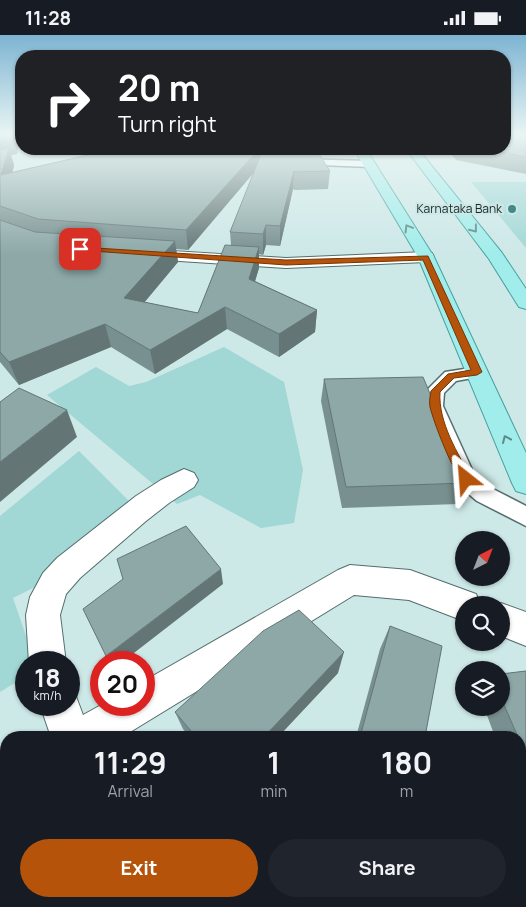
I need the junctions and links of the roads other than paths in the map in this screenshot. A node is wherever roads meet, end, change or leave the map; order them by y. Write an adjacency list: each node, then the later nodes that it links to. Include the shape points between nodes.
1 (375, 174): 4 (main road, one-way to 1)
2 (431, 174): 5 (main road, one-way to 5, via 496,257)
3 (128, 253): 4 (street, via 286,263)
4 (426, 257): 6 (main road)
5 (526, 303)
6 (477, 372): 8 (main road, one-way to 6); 9 (lane, via 451,376 435,391 434,406 466,479 485,495)
7 (184, 480): 13 (street, via 137,511 50,588 43,613)
8 (526, 483)
9 (526, 517)
10 (455, 602): 14 (street, via 410,585 350,580)
11 (510, 623): 12 (street)
12 (526, 629)
13 (46, 651)
14 (155, 695)
15 (64, 716): 17 (street)
16 (120, 716): 18 (street)
17 (69, 731)
18 (94, 731)

